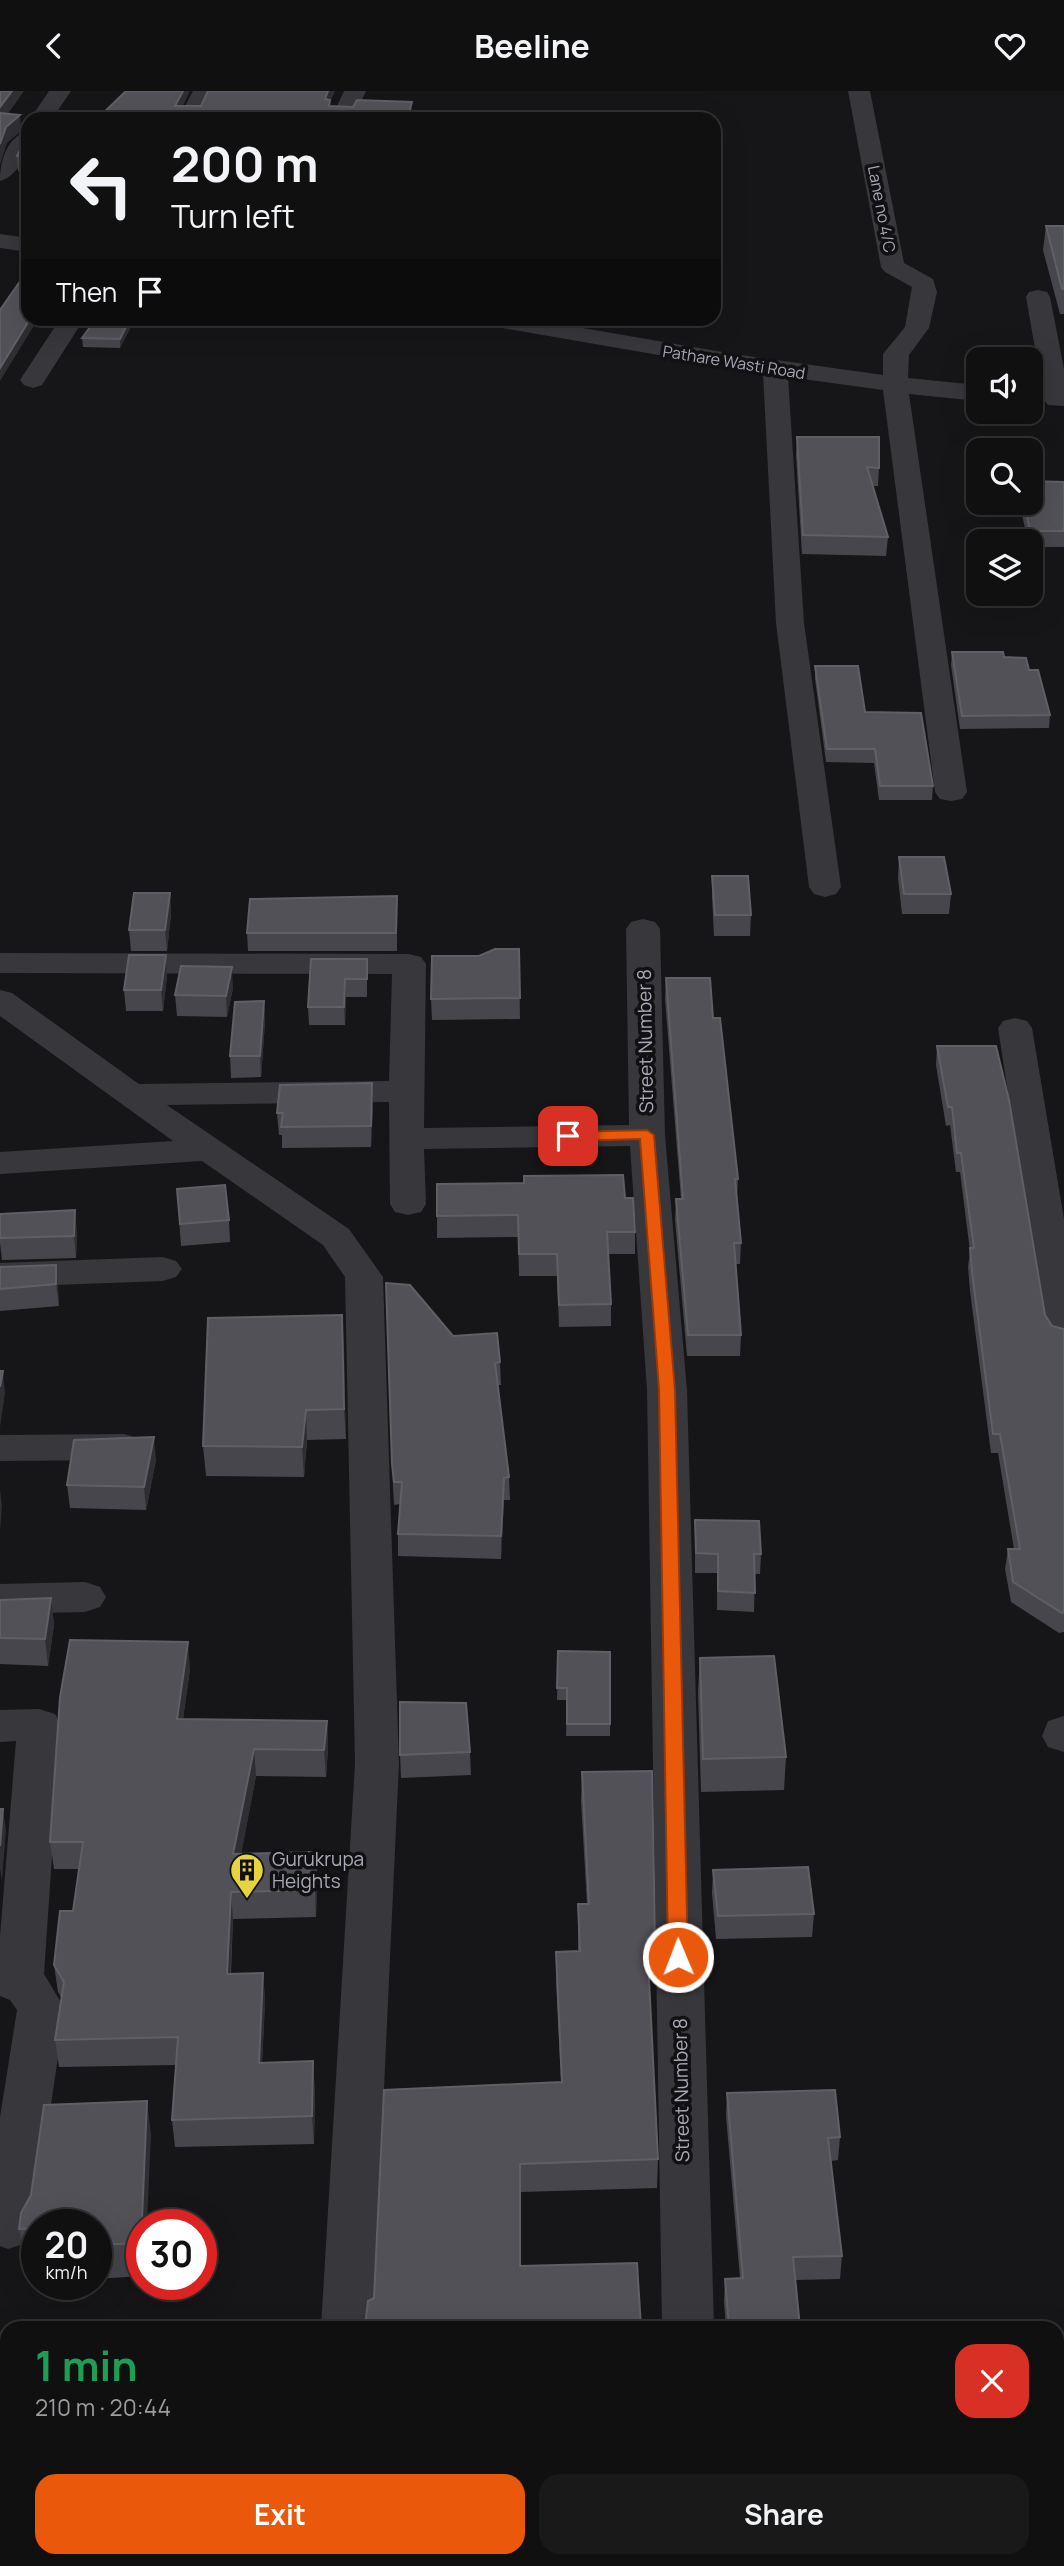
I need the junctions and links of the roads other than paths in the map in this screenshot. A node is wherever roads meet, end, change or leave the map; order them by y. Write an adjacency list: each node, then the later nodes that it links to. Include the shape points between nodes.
1 (60, 91): 5 (street)
2 (204, 91): 6 (street)
3 (355, 91): 7 (street)
4 (859, 91): 15 (street, Lane no 4/C, via 893,267 923,284 925,292 917,328 896,354)
5 (46, 112)
6 (193, 112)
7 (345, 112)
8 (21, 147): 9 (street)
9 (0, 174)
10 (1038, 297): 18 (street)
11 (68, 326): 14 (street)
12 (528, 326): 13 (street, Pathare Wasti Road)
13 (775, 369): 15 (street, Pathare Wasti Road); 20 (street, via 790,623)
14 (33, 380)
15 (895, 386): 16 (street, Pathare Wasti Road); 19 (street)
16 (966, 392)
17 (1043, 399): 18 (street)
18 (1061, 401)
19 (951, 792)
20 (825, 887)
21 (643, 929): 26 (street, Street Number 8)
22 (0, 997): 24 (street, via 423,964); 25 (street)
23 (1015, 1028): 33 (street)
24 (406, 1091): 25 (street); 27 (street)
25 (130, 1095): 28 (street)
26 (647, 1135): 27 (street); 42 (street, Street Number 8, via 667,1390)
27 (406, 1139): 30 (street)
28 (209, 1150): 29 (street); 41 (street, via 336,1237 363,1277 377,1763)
29 (0, 1163)
30 (408, 1204)
31 (163, 1269): 32 (street)
32 (0, 1275)
33 (1064, 1334)
34 (148, 1446): 35 (street)
35 (0, 1448)
36 (85, 1597): 37 (street)
37 (0, 1599)
38 (0, 1726): 39 (street, via 39,1725)
39 (10, 1981): 40 (street, via 27,1986 41,2009)
40 (8, 2228)
41 (347, 2321)
42 (688, 2321)

